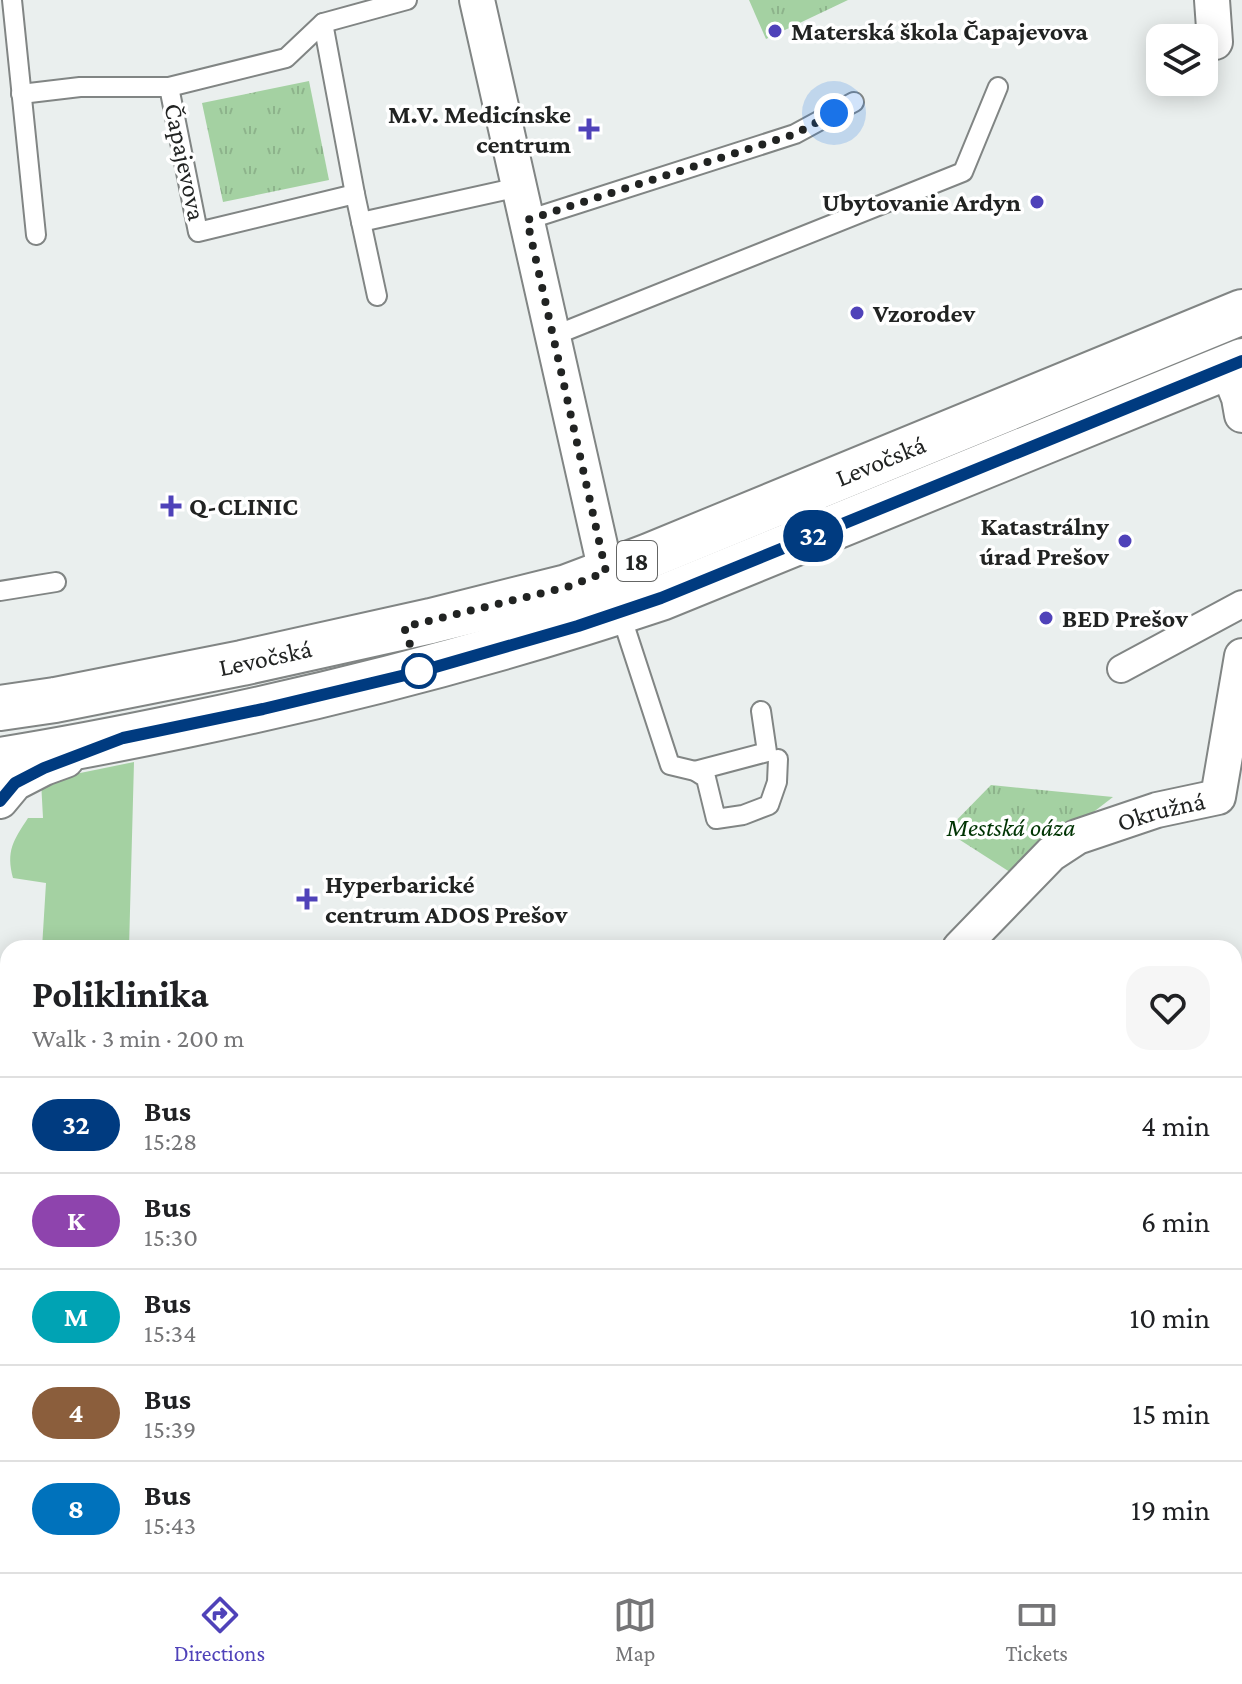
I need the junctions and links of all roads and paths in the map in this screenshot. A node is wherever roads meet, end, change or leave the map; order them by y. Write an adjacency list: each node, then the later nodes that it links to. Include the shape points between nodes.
1 (12, 0): 9 (lane)
2 (407, 0): 5 (lane)
3 (477, 0): 12 (street)
4 (1212, 0): 6 (street)
5 (323, 23): 7 (lane, Čapajevova, via 286,58); 11 (lane)
6 (1214, 24)
7 (169, 87): 9 (lane, via 80,87); 11 (lane, Čapajevova, via 198,232)
8 (998, 87): 17 (lane, via 963,172)
9 (21, 94): 14 (lane)
10 (854, 102): 12 (lane, via 795,134)
11 (355, 194): 13 (lane)
12 (523, 204): 13 (lane); 17 (street)
13 (361, 222): 15 (lane)
14 (36, 235)
15 (377, 296)
16 (1242, 312): 22 (main road, Levočská / 18, via 649,556)
17 (553, 336): 22 (street)
18 (1234, 364): 19 (street); 22 (main road, Levočská / 18, via 661,598)
19 (1242, 415)
20 (56, 582): 21 (lane)
21 (0, 591)
22 (613, 592): 26 (main road, Levočská / 18, via 567,587 195,672); 28 (main road, Levočská / 18, via 578,626 418,672); 31 (lane, via 670,765)
23 (1242, 604): 25 (street)
24 (1242, 656): 32 (street, Okružná)
25 (1121, 669)
26 (0, 708)
27 (761, 711): 31 (lane, via 767,752)
28 (123, 738): 30 (main road, Levočská / 18); 33 (street, via 44,768 15,783)
29 (778, 759): 31 (lane, via 769,805 716,819 706,778)
30 (0, 760)
31 (695, 771)
32 (1230, 799): 34 (street, Okružná, via 1157,810 1077,837 1051,854)
33 (0, 801)
34 (968, 940)

